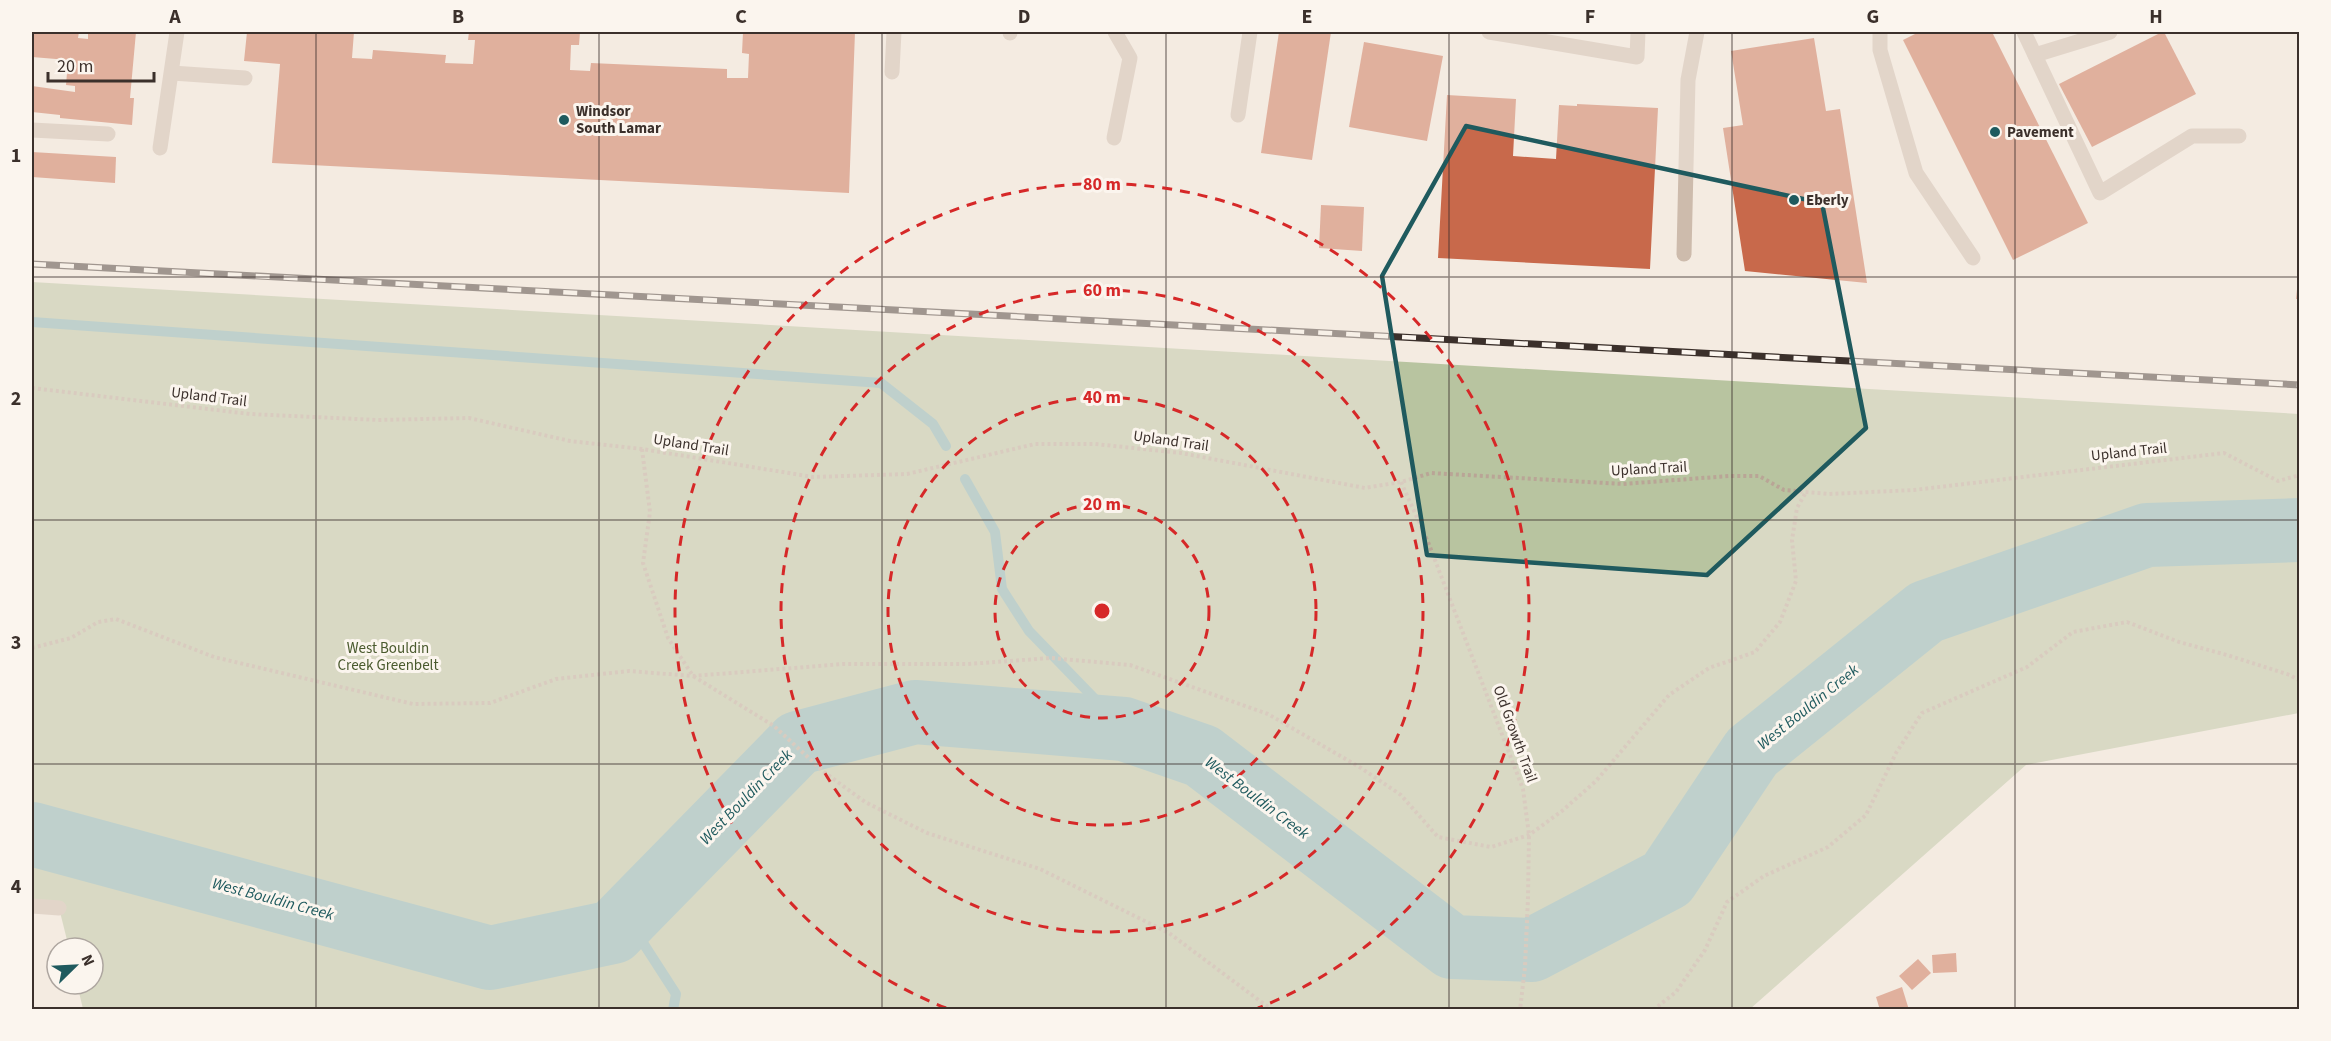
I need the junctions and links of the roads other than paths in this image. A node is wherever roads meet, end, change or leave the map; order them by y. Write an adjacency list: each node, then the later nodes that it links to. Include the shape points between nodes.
1 (177, 32): 13 (street)
2 (894, 32): 12 (street)
3 (1115, 32): 19 (street, via 1130,58)
4 (1250, 32): 15 (street)
5 (1489, 32): 6 (street, via 1637,57)
6 (1638, 32)
7 (1697, 32): 21 (street, via 1688,80)
8 (1880, 32): 22 (street, via 1880,50 1916,173)
9 (2024, 32): 11 (street)
10 (2110, 32): 11 (street)
11 (2035, 55): 18 (street, via 2100,193 2192,136)
12 (892, 72)
13 (172, 73): 14 (street); 20 (street)
14 (245, 78)
15 (1238, 115)
16 (32, 129): 17 (street)
17 (108, 134)
18 (2239, 136)
19 (1114, 138)
20 (160, 148)
21 (1684, 254)
22 (1973, 258)
23 (32, 906): 24 (street)
24 (59, 908)

